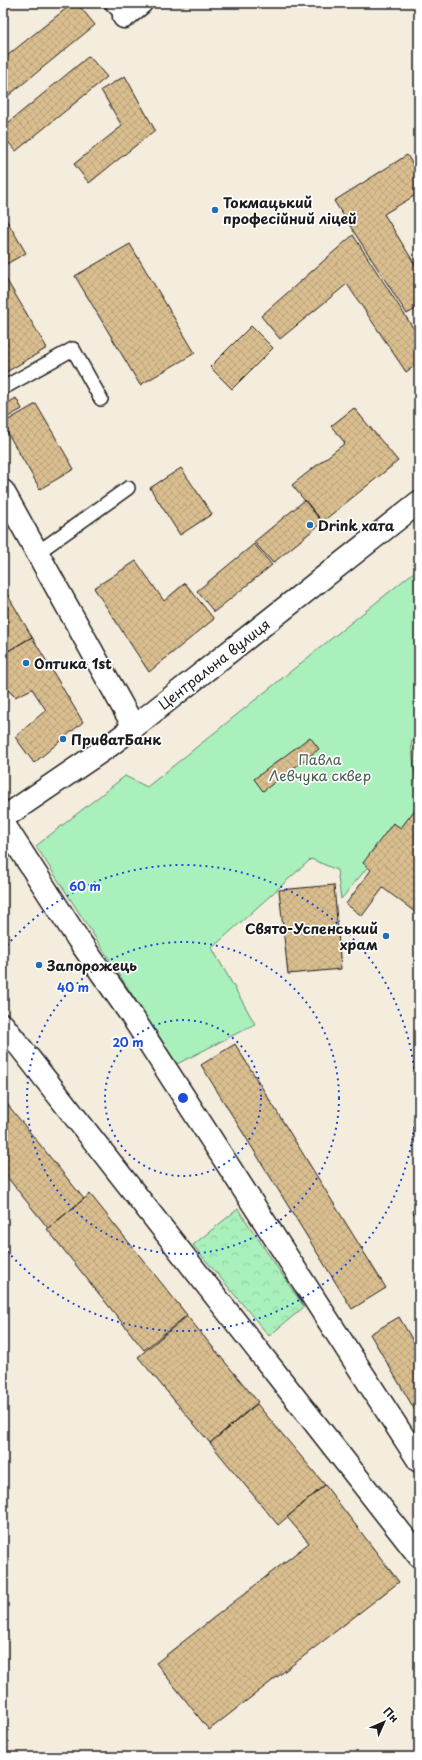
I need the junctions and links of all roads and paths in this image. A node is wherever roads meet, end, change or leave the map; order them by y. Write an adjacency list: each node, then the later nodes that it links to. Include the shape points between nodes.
1 (141, 3): 2 (street)
2 (118, 10)
3 (3, 388): 4 (lane, via 73,349)
4 (101, 399)
5 (128, 488): 9 (lane)
6 (3, 491): 8 (street)
7 (419, 502): 10 (street, Центральна вулиця)
8 (9, 515): 9 (street)
9 (37, 553): 10 (street)
10 (134, 727): 11 (street, Центральна вулиця)
11 (3, 818)
12 (3, 823): 14 (street, via 131,1015)
13 (3, 1025): 15 (street)
14 (419, 1461)
15 (419, 1556)

